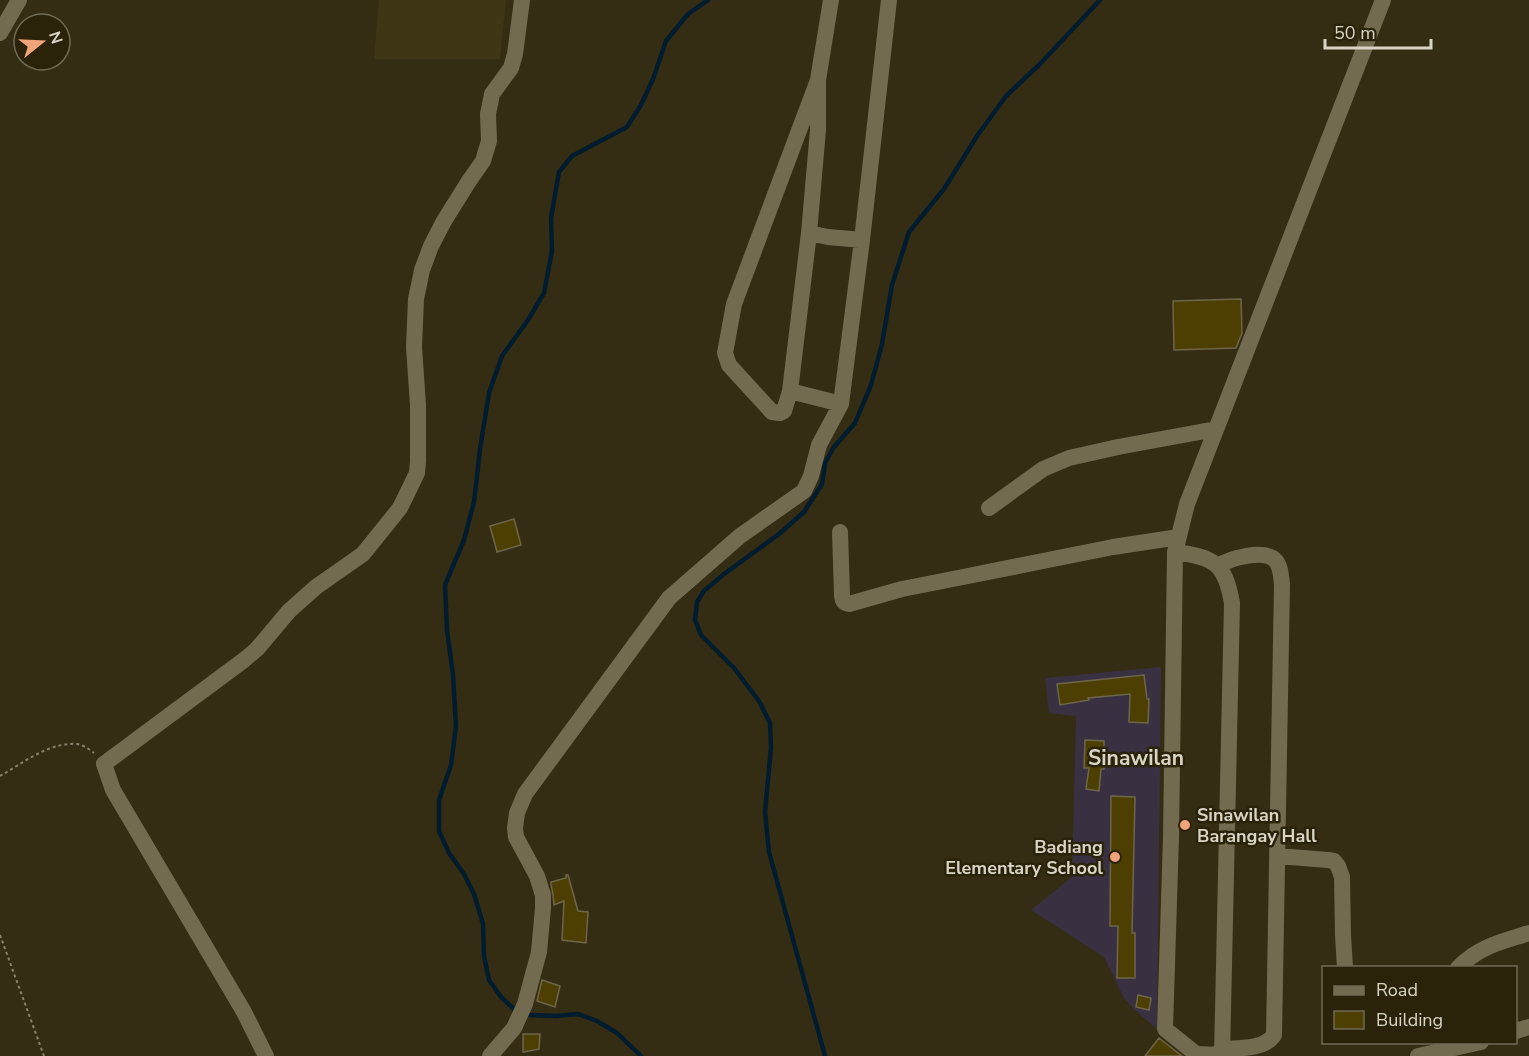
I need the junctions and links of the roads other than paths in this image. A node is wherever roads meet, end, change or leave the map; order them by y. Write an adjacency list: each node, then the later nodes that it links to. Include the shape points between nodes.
1 (19, 0): 6 (street)
2 (522, 0): 23 (street, via 512,68 492,94 489,141 483,161 444,221 422,270 414,346 417,473 400,508 363,554 289,611 257,649 104,764 113,790)
3 (831, 0): 7 (street)
4 (890, 0): 9 (street)
5 (1383, 0): 12 (street)
6 (0, 33)
7 (818, 80): 8 (street); 10 (street, via 734,304 725,353 729,365 772,412 784,411)
8 (809, 233): 9 (street); 10 (street)
9 (862, 240): 11 (street)
10 (790, 391): 11 (street)
11 (841, 404): 24 (street, via 819,445 804,491 740,536 669,598 525,794 514,828 543,895 539,952 514,1028)
12 (1216, 429): 13 (street, via 1069,458 1043,469); 15 (street, via 1187,504)
13 (989, 508)
14 (840, 532): 15 (street, via 842,599 849,604 1113,547)
15 (1177, 544): 16 (street); 22 (street, via 1164,1029 1196,1054)
16 (1218, 566): 17 (street, via 1235,558 1264,556 1273,558 1280,569); 22 (street, via 1232,603)
17 (1278, 856): 19 (street, via 1328,860 1338,866 1342,877); 22 (street, via 1275,1035 1264,1044)
18 (1529, 933): 20 (street, via 1483,948)
19 (1345, 966)
20 (1460, 966)
21 (1472, 1044): 25 (street)
22 (1222, 1054)
23 (266, 1056)
24 (490, 1056)
25 (1418, 1056)

